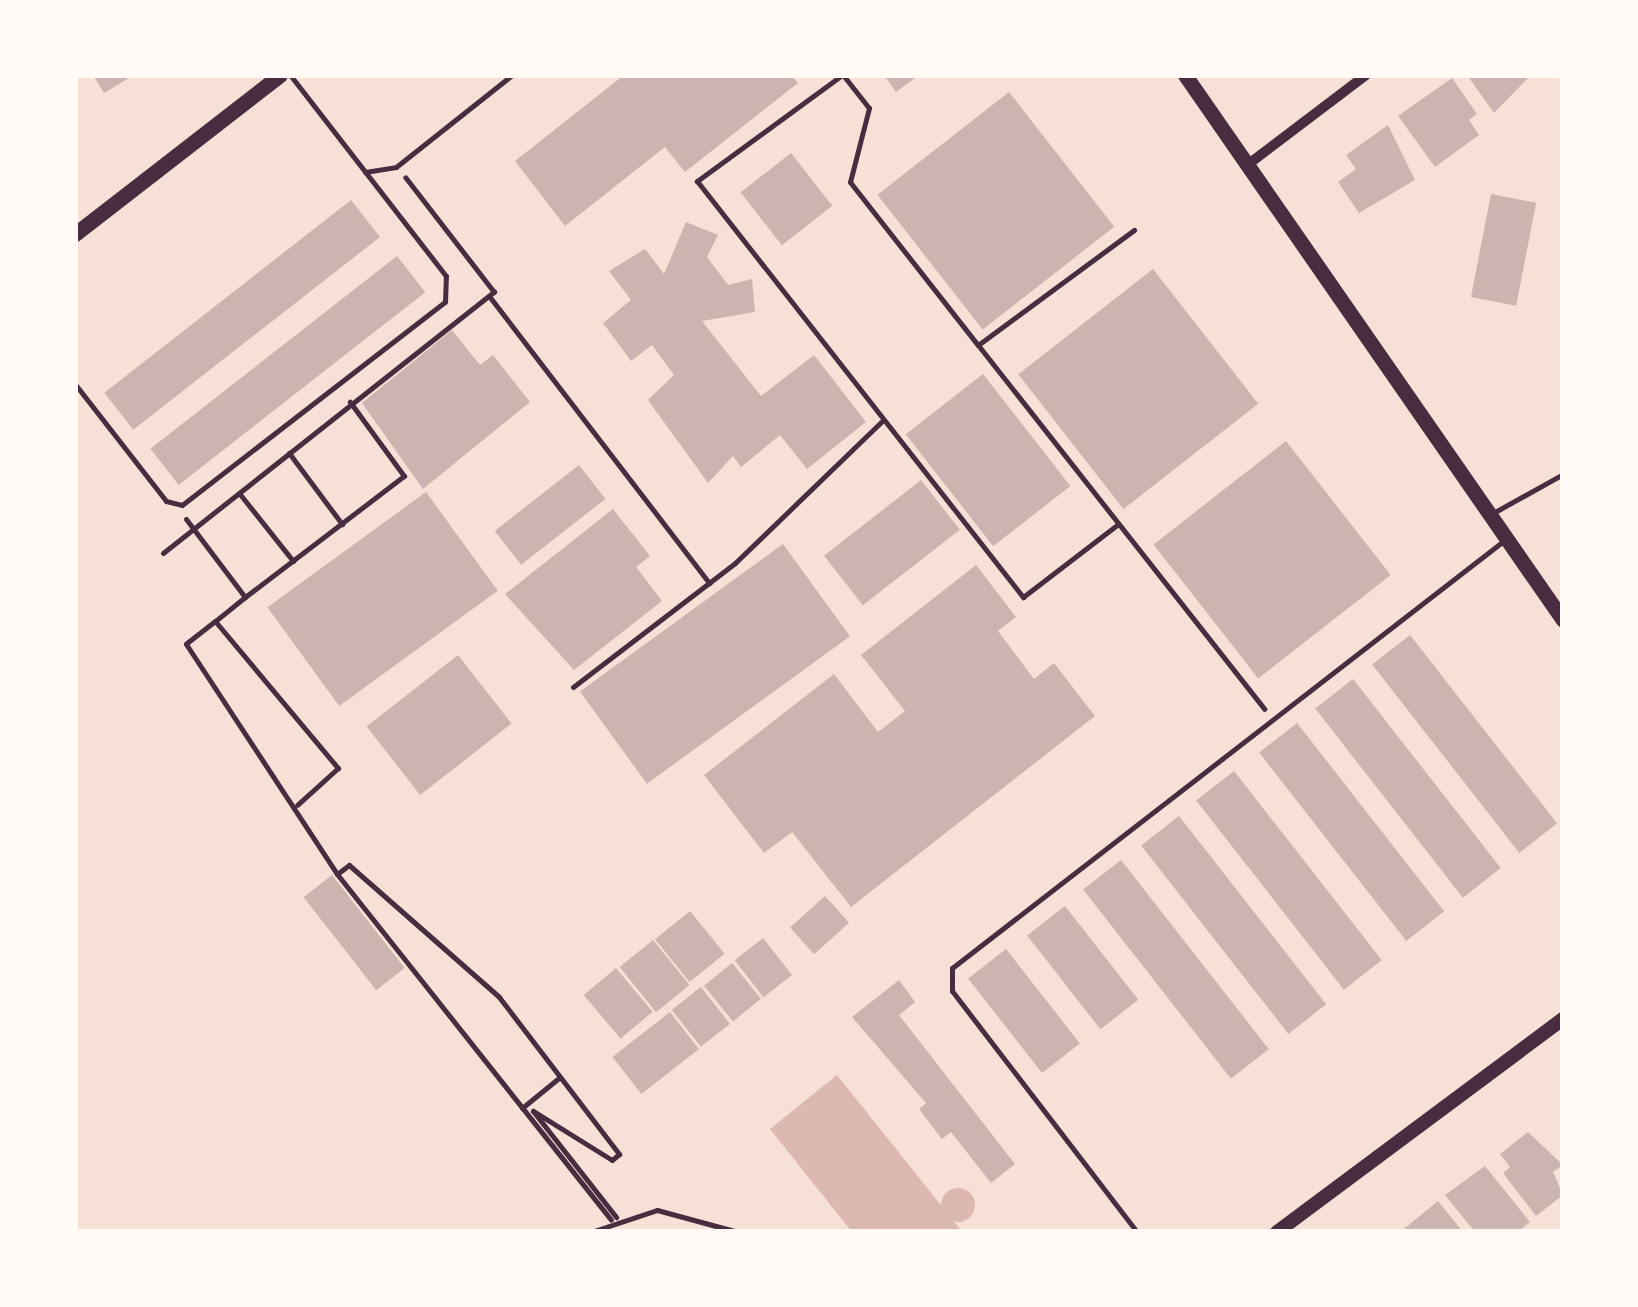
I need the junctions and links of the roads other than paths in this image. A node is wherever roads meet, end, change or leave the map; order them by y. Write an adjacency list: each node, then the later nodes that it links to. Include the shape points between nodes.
1 (280, 75): 8 (main road)
2 (290, 75): 7 (lane)
3 (512, 75): 7 (lane, via 396,166)
4 (1184, 75): 6 (main road)
5 (1366, 75): 6 (street)
6 (1246, 166): 11 (main road)
7 (366, 172): 9 (lane, via 450,285 445,302 224,476 176,505)
8 (75, 234)
9 (75, 384)
10 (1563, 474): 11 (lane)
11 (1490, 515): 12 (main road)
12 (1508, 538): 13 (main road); 15 (lane, via 950,976)
13 (1563, 620)
14 (1563, 1019): 16 (street)
15 (1137, 1232)
16 (1278, 1232)

